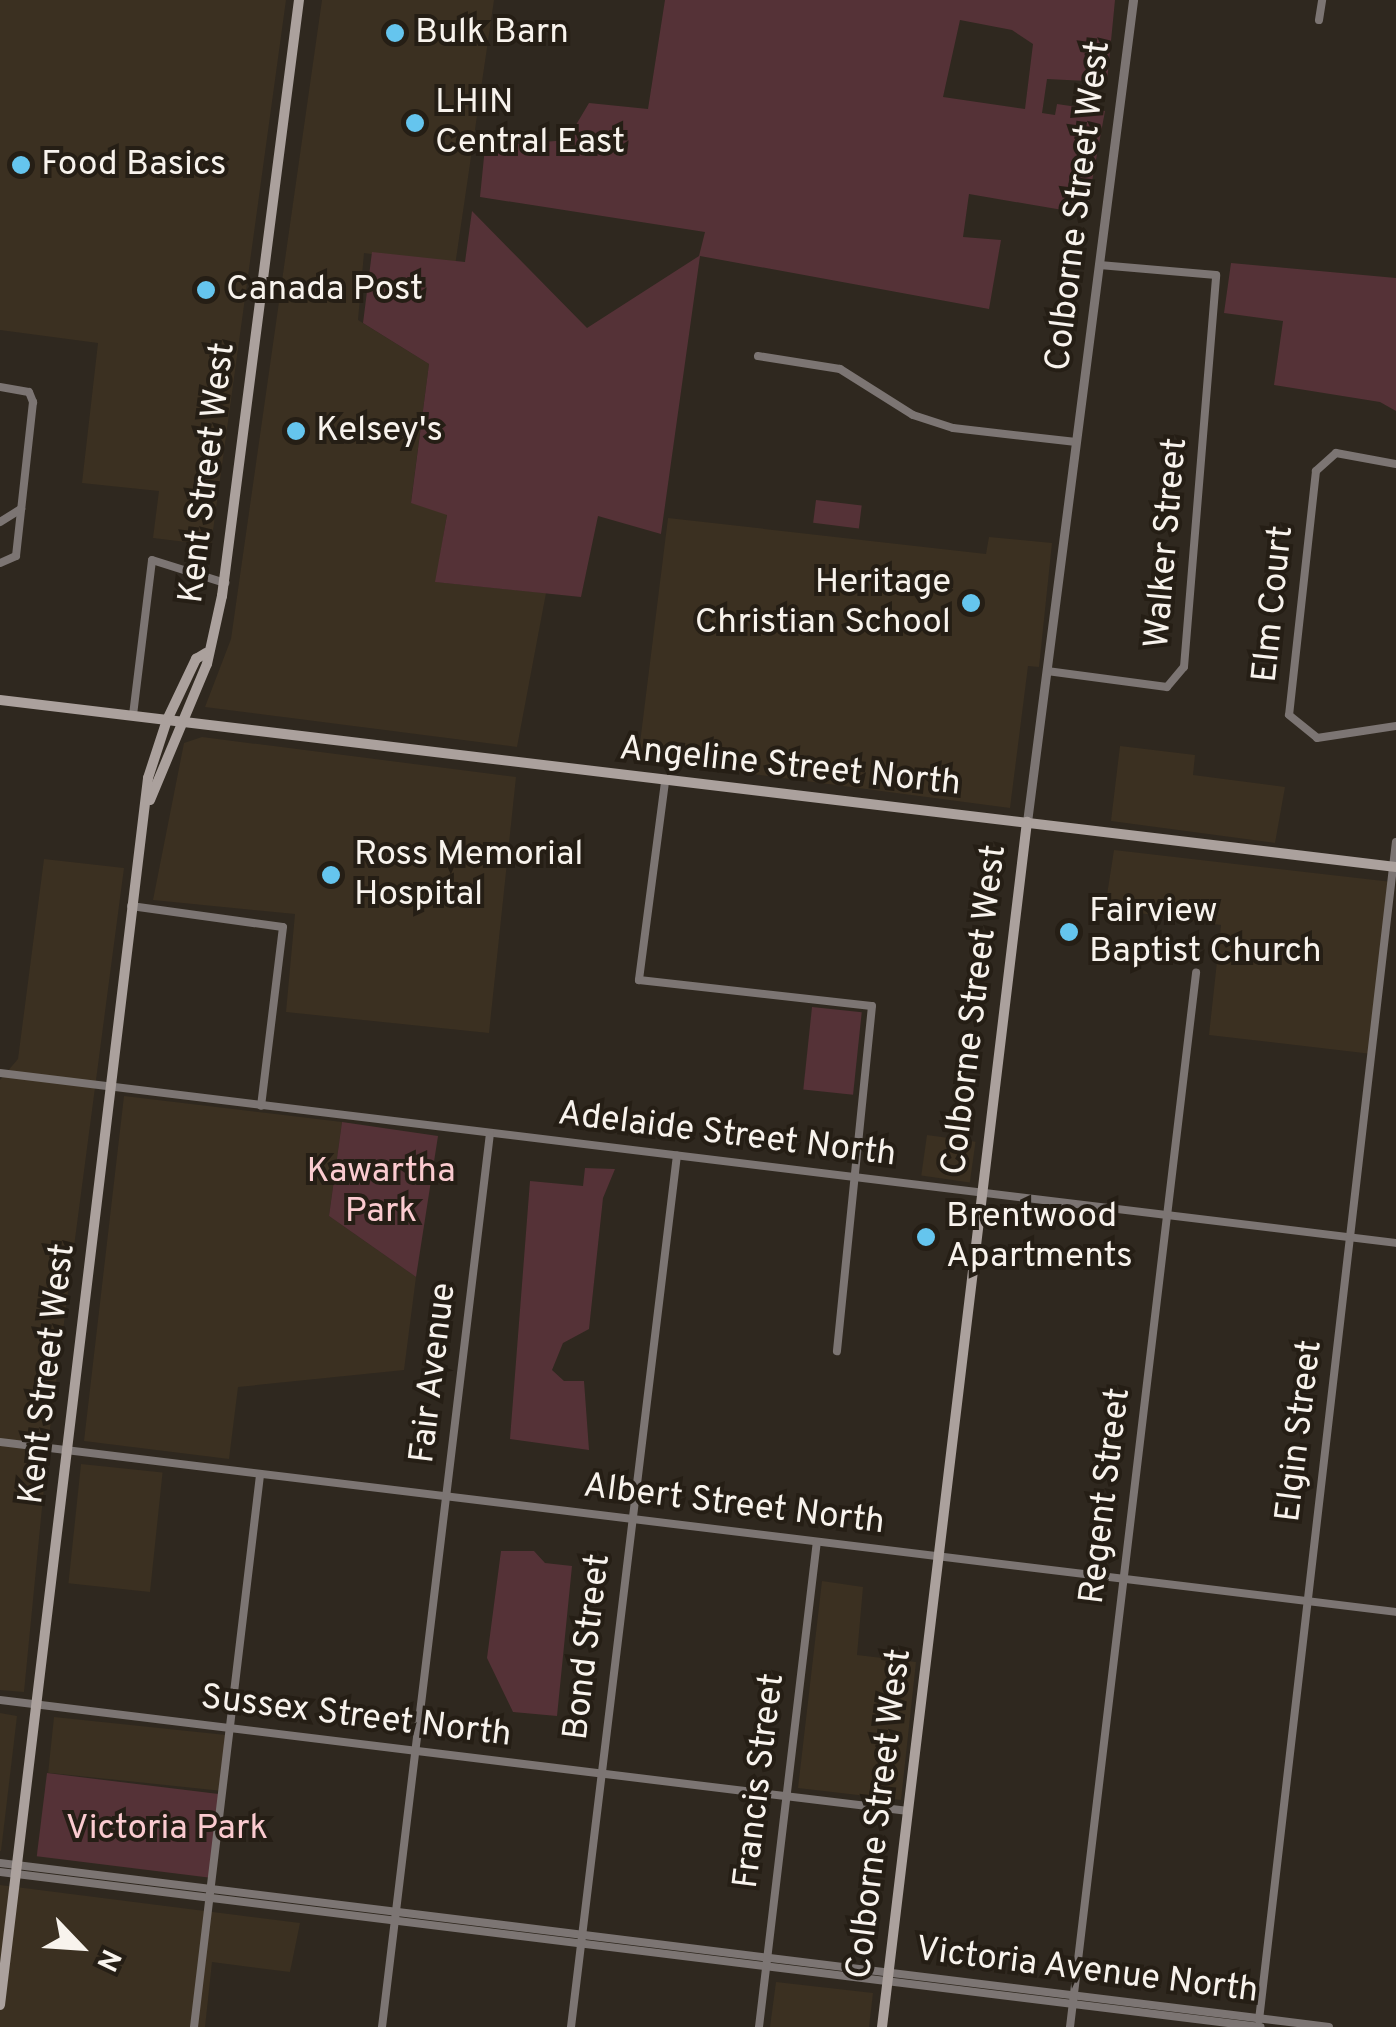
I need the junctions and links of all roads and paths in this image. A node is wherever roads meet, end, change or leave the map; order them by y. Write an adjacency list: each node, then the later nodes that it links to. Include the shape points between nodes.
1 (300, 0): 13 (main road, Kent Street West)
2 (1133, 0): 5 (street, Colborne Street West)
3 (1322, 0): 4 (street)
4 (1319, 20)
5 (1099, 264): 8 (street, Colborne Street West); 14 (street, Walker Street, via 1216,275 1180,679 1166,687)
6 (758, 356): 8 (street, via 840,370 914,414 953,428)
7 (0, 387): 10 (street, via 28,392 33,402)
8 (1076, 442): 14 (street, Colborne Street West)
9 (1396, 464): 18 (street, Elm Court, via 1336,453 1316,471 1289,715 1318,738)
10 (20, 510): 11 (street); 12 (street, via 16,556)
11 (0, 522)
12 (0, 563)
13 (224, 583): 16 (street, via 152,560); 17 (main road, Kent Street West, via 206,653 196,658)
14 (1047, 671): 20 (street, Colborne Street West)
15 (0, 700): 16 (main road, Angeline Street North)
16 (133, 715): 17 (main road, Angeline Street North)
17 (173, 720): 19 (main road, Angeline Street North); 23 (main road, Kent Street West, via 148,778)
18 (1396, 726)
19 (665, 782): 20 (main road, Angeline Street North); 30 (street, via 639,980 872,1006)
20 (1027, 822): 22 (main road, Angeline Street North); 31 (main road, Colborne Street West)
21 (1396, 842): 22 (street, Elgin Street)
22 (1395, 867): 33 (street, Elgin Street)
23 (131, 906): 26 (main road, Kent Street West); 27 (street, via 283,927)
24 (1196, 972): 32 (street, Regent Street)
25 (0, 1073): 26 (street, Adelaide Street North)
26 (111, 1086): 27 (street, Adelaide Street North); 37 (main road, Kent Street West)
27 (261, 1106): 28 (street, Adelaide Street North)
28 (490, 1133): 29 (street, Adelaide Street North); 39 (street, Fair Avenue)
29 (676, 1155): 30 (street, Adelaide Street North); 40 (street, Bond Street)
30 (854, 1180): 31 (street, Adelaide Street North); 35 (street)
31 (981, 1194): 32 (street, Adelaide Street North); 42 (main road, Colborne Street West)
32 (1168, 1215): 33 (street, Adelaide Street North); 43 (street, Regent Street)
33 (1351, 1238): 34 (street, Adelaide Street North); 44 (street, Elgin Street)
34 (1396, 1243)
35 (837, 1351)
36 (0, 1442): 37 (street, Albert Street North)
37 (65, 1451): 38 (street, Albert Street North); 47 (main road, Kent Street West)
38 (260, 1475): 39 (street, Albert Street North); 48 (street)
39 (447, 1499): 40 (street, Albert Street North); 49 (street, Fair Avenue)
40 (630, 1520): 41 (street, Albert Street North); 50 (street, Bond Street)
41 (817, 1542): 42 (street, Albert Street North); 51 (street, Francis Street)
42 (938, 1556): 43 (street, Albert Street North); 52 (main road, Colborne Street West)
43 (1123, 1582): 44 (street, Albert Street North); 64 (street, Regent Street)
44 (1308, 1602): 45 (street, Albert Street North); 66 (street, Elgin Street)
45 (1396, 1612)
46 (0, 1700): 47 (street, Sussex Street North)
47 (36, 1705): 48 (street, Sussex Street North); 54 (main road, Kent Street West)
48 (232, 1729): 49 (street, Sussex Street North); 56 (street)
49 (414, 1751): 50 (street, Sussex Street North); 58 (street, Fair Avenue)
50 (601, 1775): 51 (street, Sussex Street North); 61 (street, Bond Street)
51 (786, 1796): 52 (street, Sussex Street North); 62 (street, Francis Street)
52 (908, 1811): 63 (main road, Colborne Street West)
53 (0, 1863): 54 (street)
54 (16, 1870): 55 (street); 56 (street, Victoria Avenue North); 65 (main road, Kent Street West)
55 (0, 1872)
56 (210, 1895): 57 (street, Victoria Avenue North); 67 (street)
57 (292, 1906): 58 (street, Victoria Avenue North); 59 (street, Victoria Avenue North)
58 (395, 1915): 59 (street, Fair Avenue); 60 (street, Victoria Avenue North)
59 (395, 1925): 60 (street, Victoria Avenue North); 68 (street, Fair Avenue)
60 (481, 1930): 61 (street, Victoria Avenue North)
61 (580, 1942): 62 (street, Victoria Avenue North); 69 (street, Bond Street)
62 (766, 1965): 63 (street, Victoria Avenue North); 70 (street, Francis Street)
63 (888, 1979): 64 (street, Victoria Avenue North); 71 (main road, Colborne Street West)
64 (1073, 2000): 66 (street, Victoria Avenue North); 72 (street, Regent Street)
65 (0, 2005)
66 (1259, 2025): 73 (street, Victoria Avenue North)
67 (194, 2027)
68 (382, 2027)
69 (571, 2027)
70 (759, 2027)
71 (882, 2027)
72 (1070, 2027)
73 (1328, 2027)

